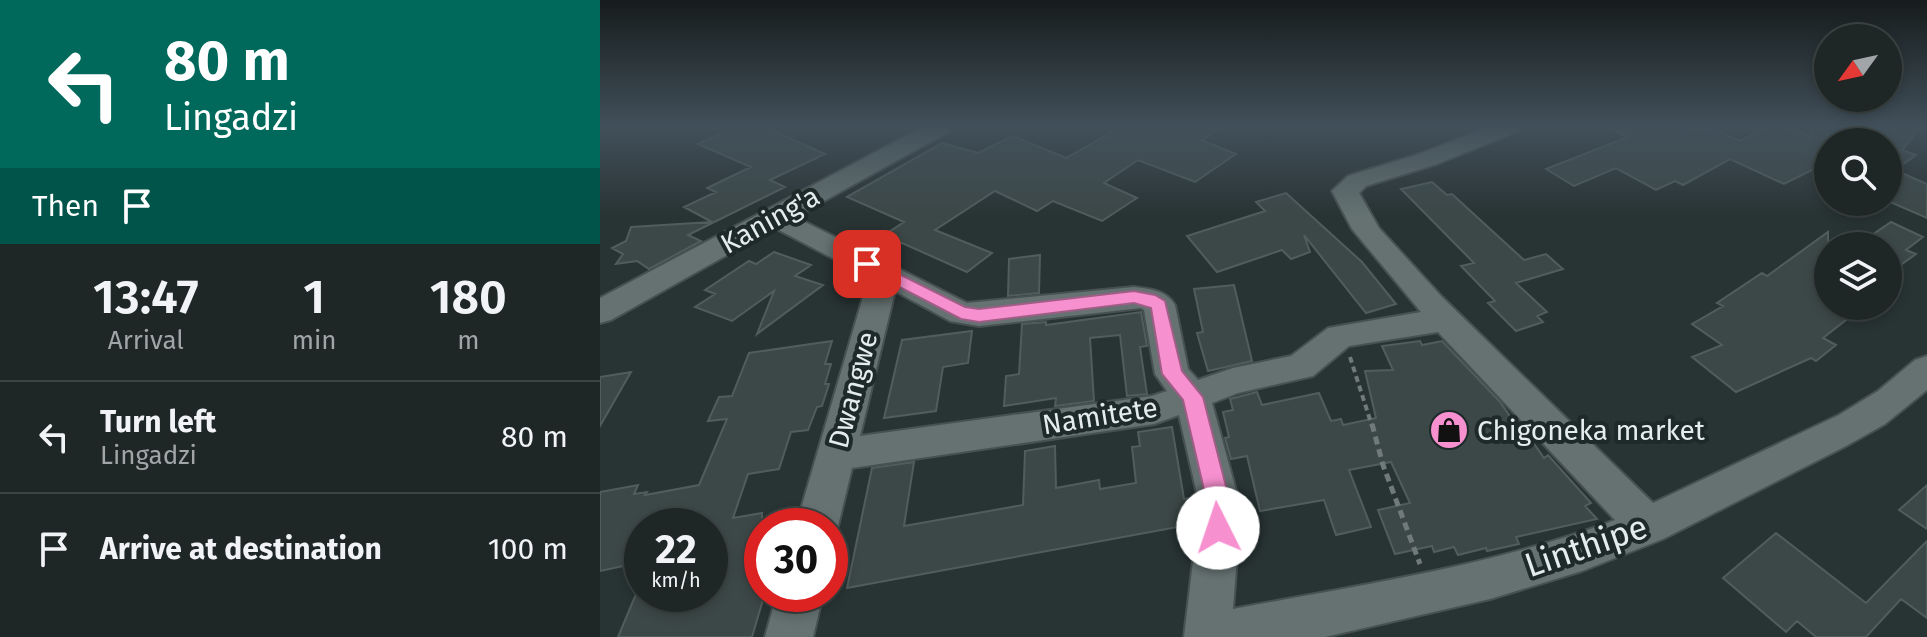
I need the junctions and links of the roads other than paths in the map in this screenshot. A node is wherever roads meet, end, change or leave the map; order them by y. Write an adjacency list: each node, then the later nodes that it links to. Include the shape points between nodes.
1 (886, 157): 3 (street, Kaning'a)
2 (1434, 157): 6 (street, via 1357,181 1345,191 1369,232)
3 (776, 218): 4 (street); 5 (street, Kaning'a)
4 (867, 264): 8 (street, via 961,313 1149,299 1159,305 1172,374); 9 (street, Dwangwe, via 880,290)
5 (600, 312)
6 (1444, 320): 8 (street, Namitete, via 1340,336 1301,367 1233,381); 11 (street)
7 (1918, 392): 11 (street, Linthipe)
8 (1193, 397): 9 (street, Namitete, via 1154,410); 14 (street, via 1217,494)
9 (835, 455): 10 (street, Dwangwe)
10 (822, 508)
11 (1648, 526): 14 (street, Linthipe, via 1509,574)
12 (795, 612): 13 (street)
13 (789, 637)
14 (1209, 637)

